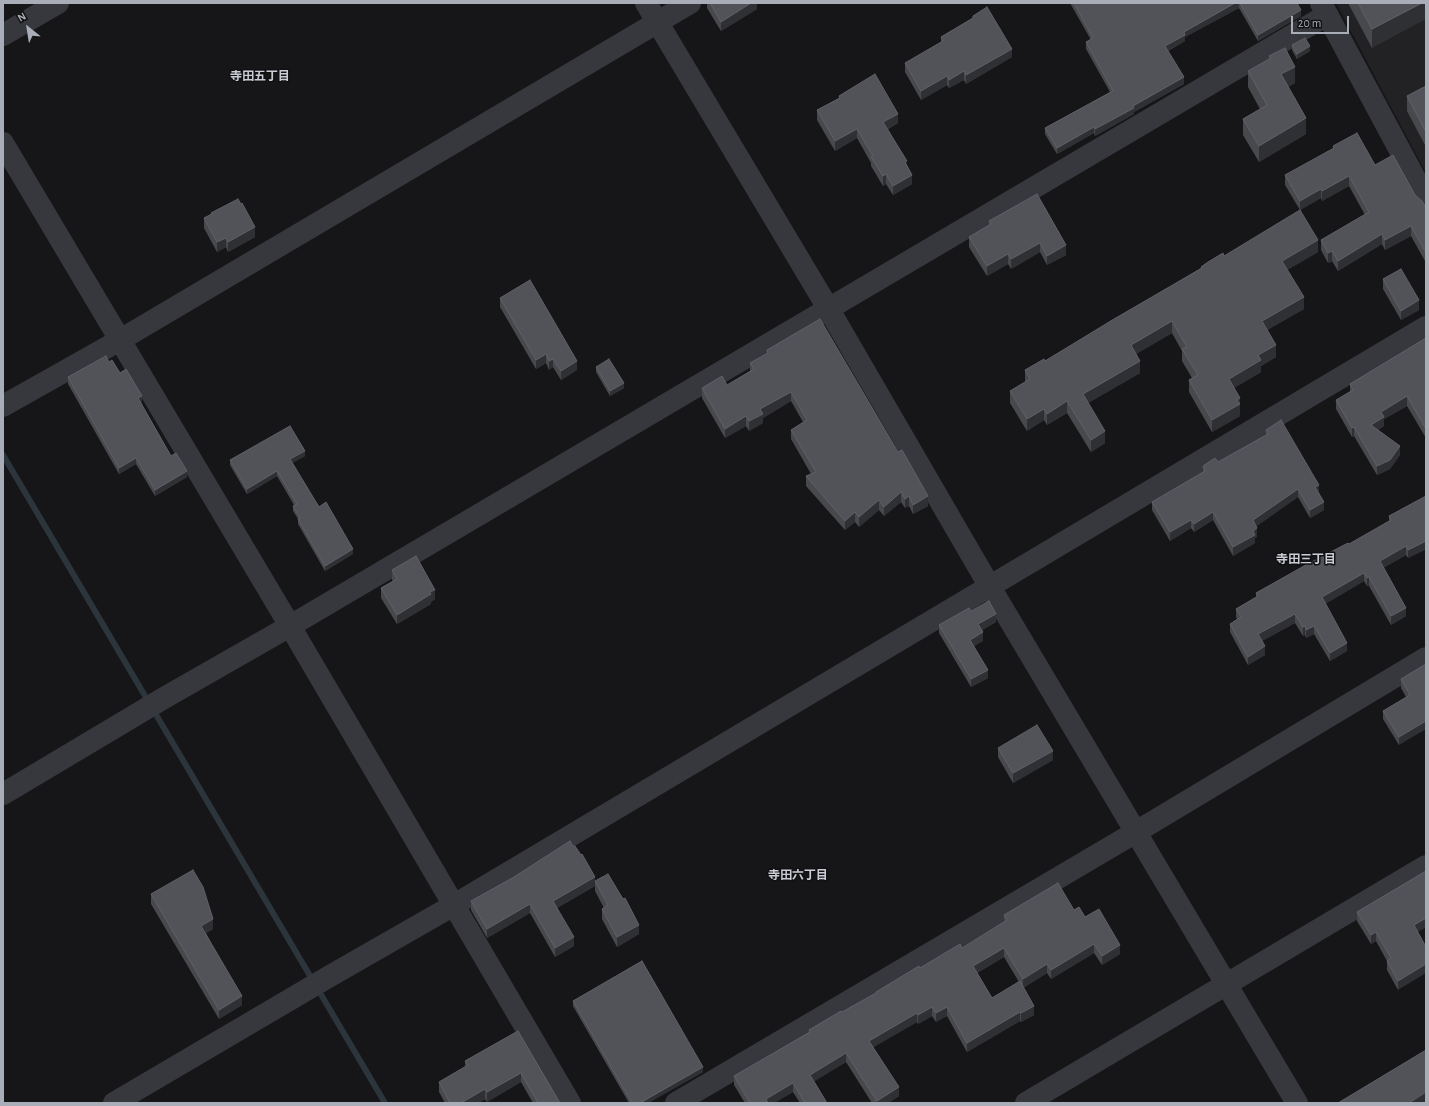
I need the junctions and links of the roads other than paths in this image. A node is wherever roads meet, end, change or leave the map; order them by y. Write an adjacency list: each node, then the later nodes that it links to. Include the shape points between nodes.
1 (58, 3): 6 (street)
2 (646, 3): 5 (street)
3 (690, 3): 5 (street)
4 (1324, 9): 8 (street); 9 (street)
5 (657, 22): 9 (street); 11 (street)
6 (3, 35)
7 (3, 143): 11 (street)
8 (1426, 199)
9 (828, 308): 13 (street); 14 (street)
10 (1426, 327): 13 (street)
11 (120, 340): 12 (street); 14 (street)
12 (3, 406)
13 (990, 587): 17 (street); 19 (street)
14 (290, 626): 16 (street); 19 (street)
15 (1426, 658): 17 (street)
16 (3, 794)
17 (1136, 832): 20 (street); 23 (street)
18 (1426, 866): 20 (street)
19 (454, 905): 21 (street); 22 (street)
20 (1227, 985): 24 (street); 25 (street)
21 (114, 1103)
22 (570, 1103)
23 (676, 1103)
24 (1026, 1103)
25 (1297, 1103)

